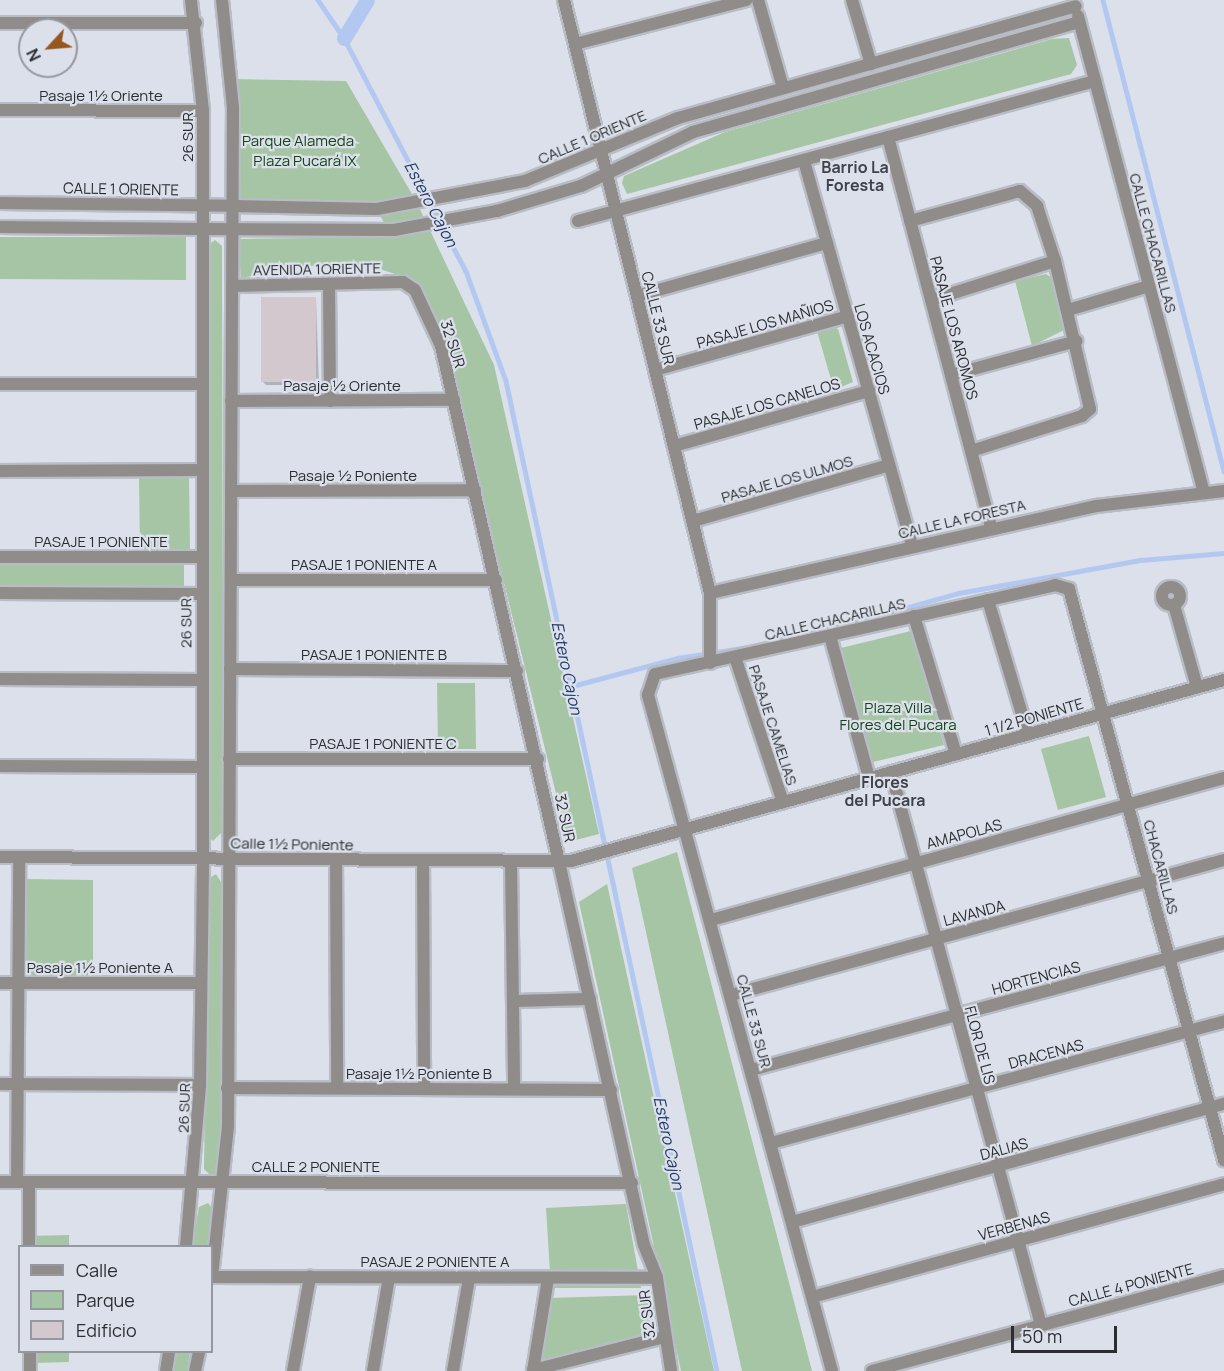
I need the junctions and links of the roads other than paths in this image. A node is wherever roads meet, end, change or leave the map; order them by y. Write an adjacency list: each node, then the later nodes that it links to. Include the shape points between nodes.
1 (190, 0): 10 (street, 26 SUR)
2 (222, 0): 23 (street, via 233,108)
3 (564, 0): 11 (street, CALLE 33 SUR)
4 (746, 0): 11 (street)
5 (758, 0): 14 (street)
6 (852, 0): 12 (street)
7 (1075, 3): 8 (street, CALLE CHACARILLAS); 12 (street, CALLE 1 ORIENTE)
8 (1079, 22): 13 (street, CALLE CHACARILLAS); 20 (street, via 693,132)
9 (0, 23): 10 (street)
10 (196, 23): 16 (street, 26 SUR)
11 (575, 44): 18 (street, CALLE 33 SUR)
12 (871, 64): 14 (street, CALLE 1 ORIENTE)
13 (1095, 81): 17 (street); 35 (street, CALLE CHACARILLAS)
14 (783, 88): 18 (street, CALLE 1 ORIENTE, via 678,118)
15 (0, 110): 16 (street, Pasaje 1½ Oriente)
16 (203, 111): 22 (street, 26 SUR)
17 (888, 137): 19 (street); 26 (street, PASAJE LOS AROMOS)
18 (602, 150): 20 (street, CALLE 33 SUR); 23 (street, CALLE 1 ORIENTE, via 525,181 404,205)
19 (804, 161): 24 (street); 30 (street, LOS ACACIOS)
20 (608, 173): 24 (street, CALLE 33 SUR); 29 (street, via 553,197 413,228)
21 (0, 203): 22 (street, CALLE 1 ORIENTE)
22 (202, 206): 23 (street, CALLE 1 ORIENTE); 28 (street, 26 SUR)
23 (232, 206): 29 (street)
24 (616, 211): 25 (street); 36 (street, CALLE 33 SUR)
25 (578, 221)
26 (910, 221): 31 (street, via 1012,192 1027,193 1037,206); 37 (street, PASAJE LOS AROMOS)
27 (0, 227): 28 (street)
28 (202, 229): 29 (street); 44 (street, 26 SUR)
29 (231, 230): 34 (street)
30 (827, 243): 36 (street); 39 (street, LOS ACACIOS)
31 (1055, 261): 37 (street); 38 (street)
32 (403, 282): 33 (street, AVENIDA 1ORIENTE); 46 (street, 32 SUR, via 415,290 435,331)
33 (329, 285): 34 (street, AVENIDA 1ORIENTE); 48 (street)
34 (232, 286): 47 (street)
35 (1149, 286): 38 (street); 56 (street, CALLE CHACARILLAS)
36 (637, 296): 41 (street, CALLE 33 SUR)
37 (931, 300): 42 (street, PASAJE LOS AROMOS)
38 (1068, 310): 40 (street)
39 (848, 316): 41 (street, PASAJE LOS MAÑIOS); 45 (street, LOS ACACIOS)
40 (1076, 341): 42 (street); 50 (street, via 1092,404 1087,414)
41 (655, 370): 49 (street, CALLE 33 SUR)
42 (951, 375): 50 (street, PASAJE LOS AROMOS)
43 (0, 384): 44 (street)
44 (202, 384): 52 (street, 26 SUR)
45 (868, 391): 49 (street, PASAJE LOS CANELOS); 51 (street, LOS ACACIOS)
46 (454, 400): 48 (street, Pasaje ½ Oriente); 54 (street, 32 SUR)
47 (231, 401): 48 (street, Pasaje ½ Oriente); 55 (street)
48 (330, 401)
49 (674, 446): 57 (street, CALLE 33 SUR)
50 (971, 451): 58 (street, PASAJE LOS AROMOS)
51 (890, 465): 57 (street, PASAJE LOS ULMOS); 59 (street, LOS ACACIOS)
52 (202, 470): 53 (street); 61 (street, 26 SUR)
53 (0, 471)
54 (475, 490): 55 (street, Pasaje ½ Poniente); 63 (street, 32 SUR)
55 (231, 491): 62 (street)
56 (1215, 492): 58 (street, CALLE LA FORESTA, via 1096,506)
57 (693, 521): 65 (street, CALLE 33 SUR)
58 (991, 527): 59 (street, CALLE LA FORESTA)
59 (912, 545): 65 (street, CALLE LA FORESTA)
60 (0, 556): 61 (street, PASAJE 1 PONIENTE)
61 (201, 556): 67 (street, 26 SUR)
62 (231, 580): 63 (street, PASAJE 1 PONIENTE A); 74 (street)
63 (496, 580): 75 (street, 32 SUR)
64 (1064, 586): 68 (street, CALLE CHACARILLAS); 81 (street, CHACARILLAS, via 1078,608)
65 (710, 592): 73 (street, CALLE 33 SUR)
66 (0, 593): 67 (street)
67 (201, 594): 78 (street, 26 SUR)
68 (988, 600): 70 (street, CALLE CHACARILLAS); 82 (street)
69 (1174, 605): 80 (street)
70 (914, 616): 71 (street, CALLE CHACARILLAS); 83 (street)
71 (830, 636): 72 (street, CALLE CHACARILLAS); 89 (street)
72 (735, 657): 73 (street, CALLE CHACARILLAS); 91 (street, PASAJE CAMELIAS)
73 (710, 663): 77 (street, CALLE CHACARILLAS, via 664,670)
74 (230, 669): 75 (street, PASAJE 1 PONIENTE B); 84 (street)
75 (517, 670): 85 (street, 32 SUR)
76 (0, 679): 78 (street)
77 (650, 679): 93 (street, CALLE 33 SUR, via 648,695)
78 (201, 680): 87 (street, 26 SUR)
79 (1224, 680): 80 (street, 1 1/2 PONIENTE)
80 (1197, 687): 81 (street, 1 1/2 PONIENTE)
81 (1104, 713): 82 (street, 1 1/2 PONIENTE); 92 (street, CHACARILLAS)
82 (1028, 734): 83 (street, 1 1/2 PONIENTE)
83 (956, 754): 88 (street, 1 1/2 PONIENTE)
84 (229, 759): 85 (street, PASAJE 1 PONIENTE C); 97 (street)
85 (538, 759): 103 (street, 32 SUR)
86 (0, 766): 87 (street)
87 (201, 767): 96 (street, 26 SUR)
88 (891, 772): 89 (street, 1 1/2 PONIENTE); 104 (street, FLOR DE LIS)
89 (869, 778): 91 (street, 1 1/2 PONIENTE)
90 (1224, 778): 92 (street, AMAPOLAS)
91 (783, 802): 93 (street, 1 1/2 PONIENTE)
92 (1128, 804): 104 (street, AMAPOLAS); 105 (street, CHACARILLAS)
93 (687, 829): 98 (street, 1 1/2 PONIENTE); 106 (street, CALLE 33 SUR)
94 (0, 857): 95 (street, Calle 1½ Poniente)
95 (19, 857): 96 (street, Calle 1½ Poniente); 111 (street)
96 (203, 858): 97 (street, Calle 1½ Poniente); 112 (street, 26 SUR)
97 (229, 858): 99 (street, Calle 1½ Poniente); 123 (street)
98 (584, 858): 103 (street, Calle 1½ Poniente)
99 (336, 859): 100 (street, Calle 1½ Poniente); 124 (street)
100 (423, 860): 102 (street, Calle 1½ Poniente); 126 (street)
101 (1224, 860): 105 (street, LAVANDA)
102 (511, 862): 103 (street, Calle 1½ Poniente); 115 (street)
103 (559, 862): 114 (street, 32 SUR)
104 (915, 863): 106 (street, AMAPOLAS); 107 (street, FLOR DE LIS)
105 (1149, 880): 107 (street, LAVANDA); 109 (street, CHACARILLAS)
106 (711, 920): 113 (street, CALLE 33 SUR)
107 (936, 939): 113 (street, LAVANDA); 116 (street, FLOR DE LIS)
108 (1224, 943): 109 (street, HORTENCIAS)
109 (1169, 958): 116 (street, HORTENCIAS); 118 (street, CHACARILLAS)
110 (0, 983): 111 (street, Pasaje 1½ Poniente A)
111 (18, 983): 112 (street, Pasaje 1½ Poniente A); 121 (street)
112 (200, 983): 122 (street, 26 SUR)
113 (731, 995): 119 (street, CALLE 33 SUR)
114 (590, 999): 115 (street); 128 (street, 32 SUR)
115 (513, 1001): 127 (street)
116 (956, 1015): 119 (street, HORTENCIAS); 125 (street, FLOR DE LIS)
117 (1224, 1022): 118 (street, DRACENAS)
118 (1189, 1032): 125 (street, DRACENAS); 130 (street, CHACARILLAS)
119 (751, 1070): 131 (street, CALLE 33 SUR)
120 (0, 1084): 121 (street)
121 (18, 1084): 122 (street); 135 (street)
122 (200, 1085): 136 (street, 26 SUR)
123 (227, 1088): 124 (street, Pasaje 1½ Poniente B); 137 (street)
124 (337, 1088): 126 (street, Pasaje 1½ Poniente B)
125 (976, 1088): 131 (street, DRACENAS); 133 (street, FLOR DE LIS)
126 (424, 1089): 127 (street, Pasaje 1½ Poniente B)
127 (513, 1089): 128 (street, Pasaje 1½ Poniente B)
128 (611, 1090): 138 (street, 32 SUR)
129 (1224, 1104): 130 (street, DALIAS)
130 (1210, 1108): 132 (street, CHACARILLAS); 133 (street, DALIAS)
131 (771, 1143): 140 (street, CALLE 33 SUR)
132 (1224, 1160)
133 (997, 1166): 140 (street, DALIAS); 141 (street, FLOR DE LIS)
134 (0, 1182): 135 (street, CALLE 2 PONIENTE)
135 (23, 1182): 136 (street, CALLE 2 PONIENTE); 142 (street)
136 (195, 1182): 137 (street, CALLE 2 PONIENTE); 143 (street, 26 SUR)
137 (224, 1182): 138 (street, CALLE 2 PONIENTE); 144 (street)
138 (632, 1182): 151 (street, 32 SUR, via 644,1245)
139 (1224, 1184): 141 (street, VERBENAS)
140 (792, 1222): 152 (street, CALLE 33 SUR)
141 (1018, 1240): 152 (street, VERBENAS); 153 (street, FLOR DE LIS)
142 (29, 1245)
143 (186, 1245)
144 (213, 1268)
145 (213, 1276): 147 (street, PASAJE 2 PONIENTE A)
146 (1224, 1276): 153 (street, CALLE 4 PONIENTE)
147 (310, 1277): 148 (street, PASAJE 2 PONIENTE A); 162 (street)
148 (389, 1277): 149 (street, PASAJE 2 PONIENTE A); 163 (street)
149 (469, 1278): 150 (street, PASAJE 2 PONIENTE A); 164 (street)
150 (548, 1278): 151 (street, PASAJE 2 PONIENTE A); 165 (street)
151 (657, 1278): 154 (street, 32 SUR)
152 (812, 1296): 167 (street, CALLE 33 SUR)
153 (1041, 1325): 158 (street, CALLE 4 PONIENTE)
154 (664, 1337): 165 (street); 166 (street, 32 SUR)
155 (30, 1353): 159 (street)
156 (169, 1353): 160 (street)
157 (199, 1353): 161 (street)
158 (897, 1368): 168 (street, CALLE 4 PONIENTE)
159 (30, 1371)
160 (166, 1371)
161 (195, 1371)
162 (293, 1371)
163 (373, 1371)
164 (453, 1371)
165 (533, 1371)
166 (671, 1371)
167 (832, 1371)
168 (872, 1371)

